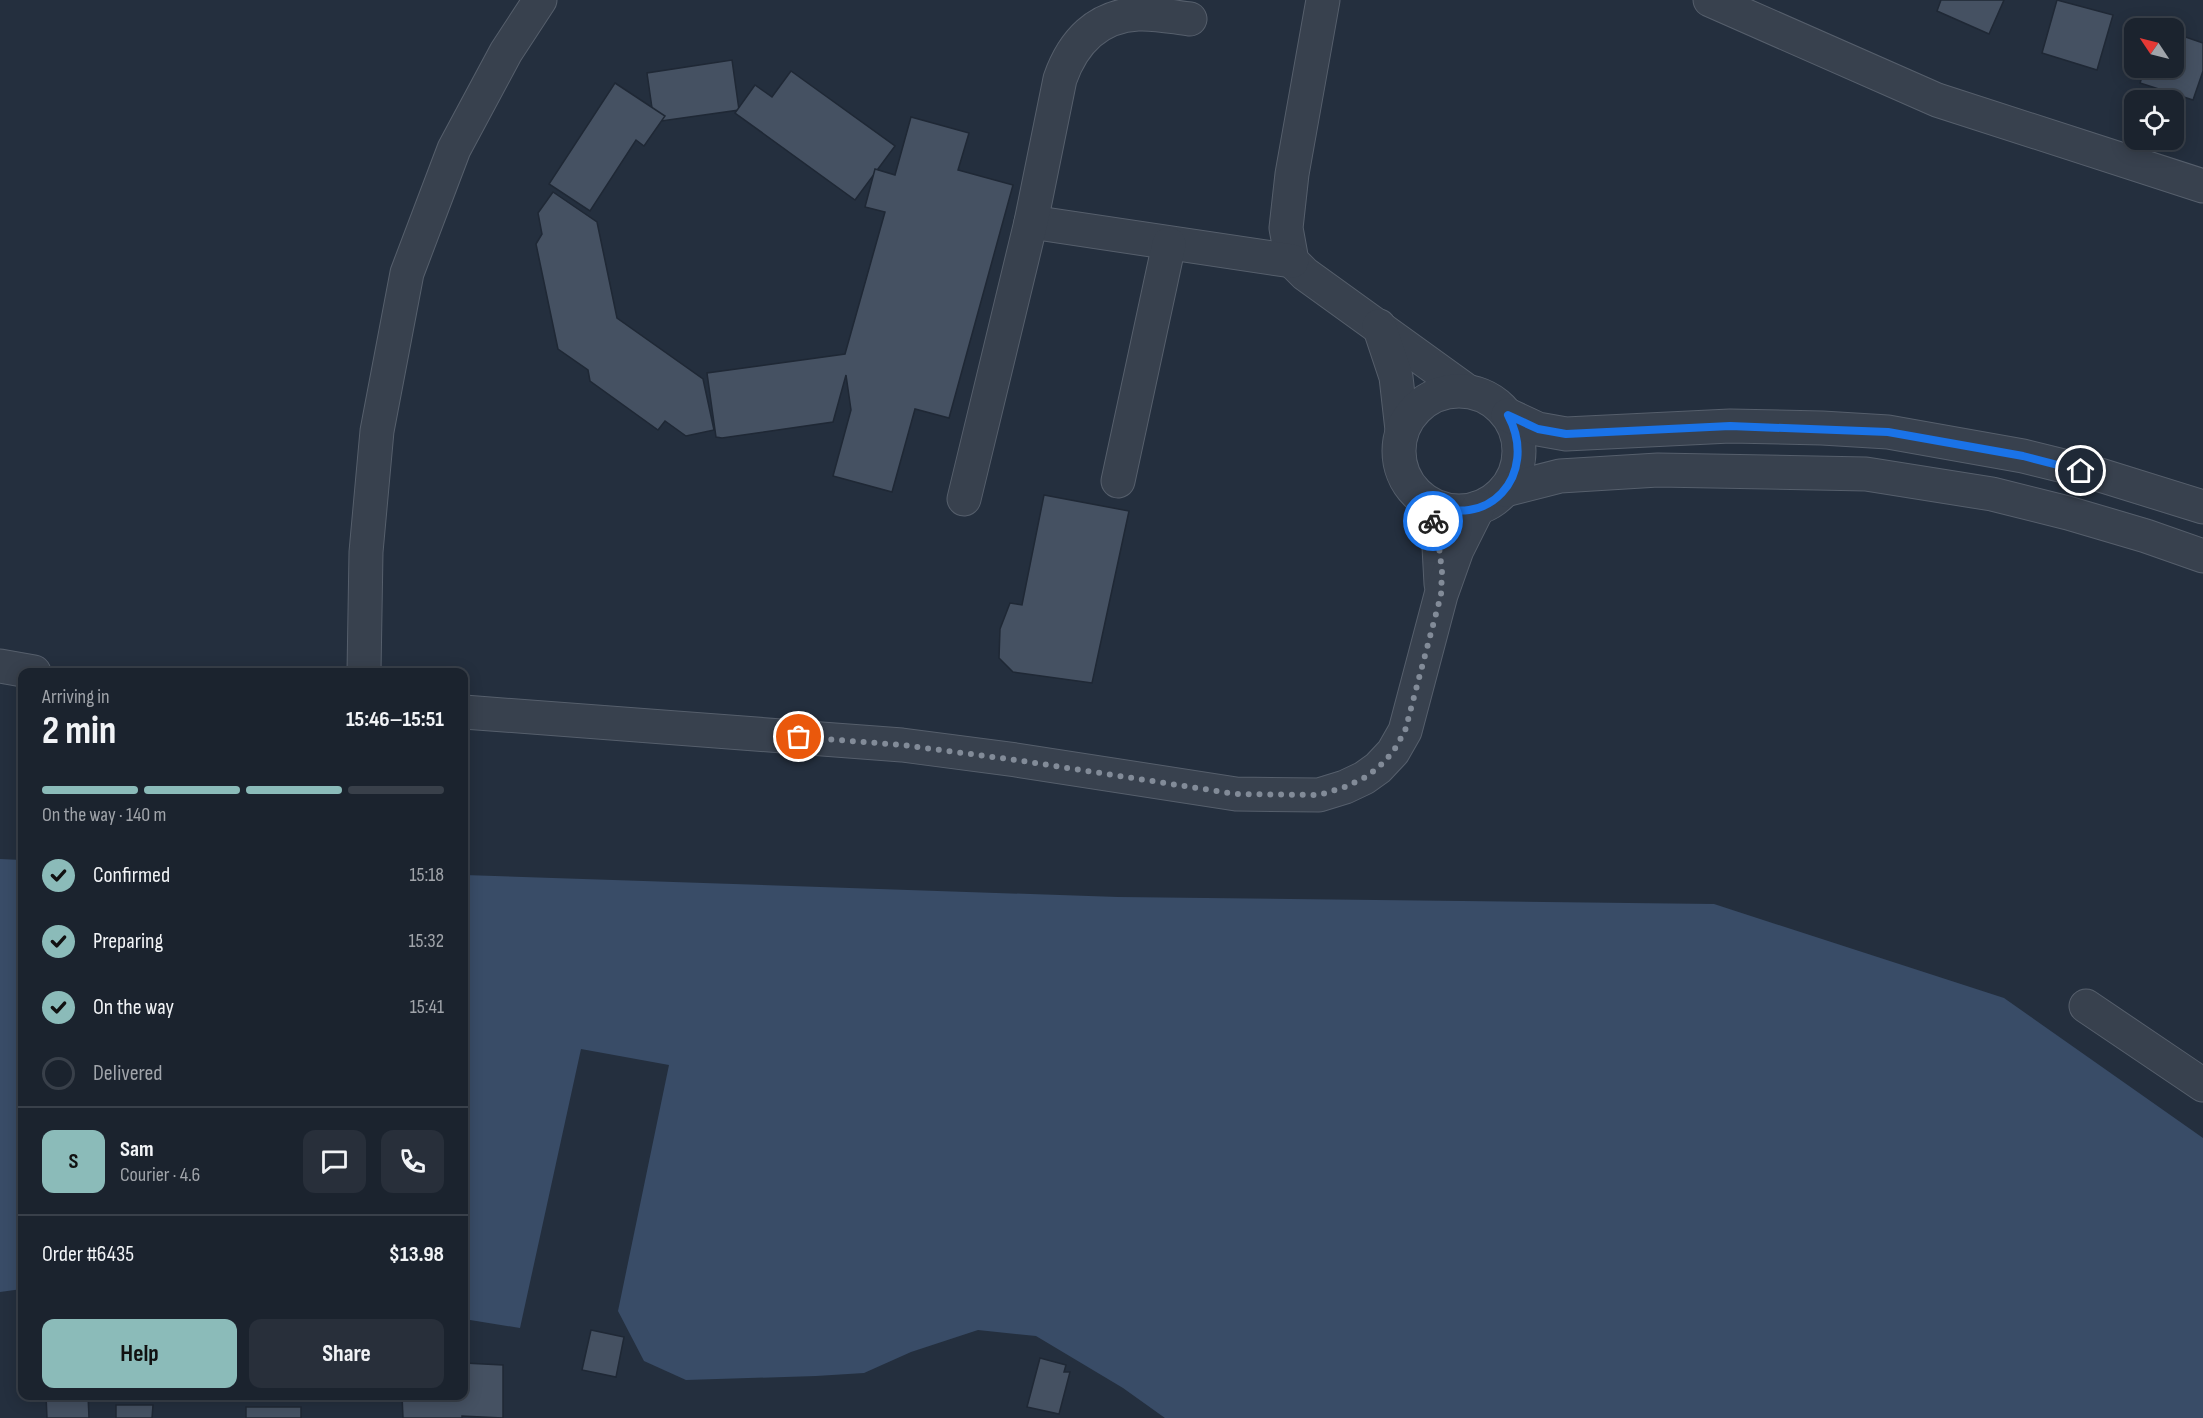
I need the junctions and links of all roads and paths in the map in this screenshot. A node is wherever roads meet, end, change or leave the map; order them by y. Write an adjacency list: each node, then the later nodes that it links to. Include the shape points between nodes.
1 (540, 0): 22 (street, via 506,52 454,149 407,273 376,441 366,552)
2 (1323, 0): 8 (street, via 1287,214)
3 (1710, 0): 5 (street, via 1937,100)
4 (1190, 19): 6 (street, via 1138,14 1112,19 1080,41 1067,58 1060,79)
5 (2203, 186)
6 (1031, 222): 7 (street); 15 (street)
7 (1169, 243): 8 (street); 13 (street)
8 (1292, 261): 9 (street)
9 (1378, 326): 10 (street); 12 (street, via 1395,377)
10 (1467, 391): 11 (street, via 1497,403); 12 (street, via 1451,391 1421,404)
11 (1508, 415): 14 (street, via 1519,445 1513,477); 17 (street, via 1538,429 1566,434 1730,426 1888,432 2023,456)
12 (1402, 430): 16 (street, via 1400,462 1405,478)
13 (1118, 481)
14 (1504, 490): 18 (street); 19 (street, via 1560,476 1658,470 1866,474 1992,494 2068,513)
15 (964, 499)
16 (1426, 501): 18 (street, via 1451,511); 20 (street, via 1439,547)
17 (2203, 507)
18 (1478, 508): 20 (street)
19 (2203, 556)
20 (1441, 595): 24 (street, via 1411,714 1393,752 1364,778 1319,795 1236,794 902,745)
21 (0, 666): 23 (street)
22 (364, 668)
23 (18, 669)
24 (468, 712)
25 (2086, 1006): 26 (street)
26 (2203, 1085)

